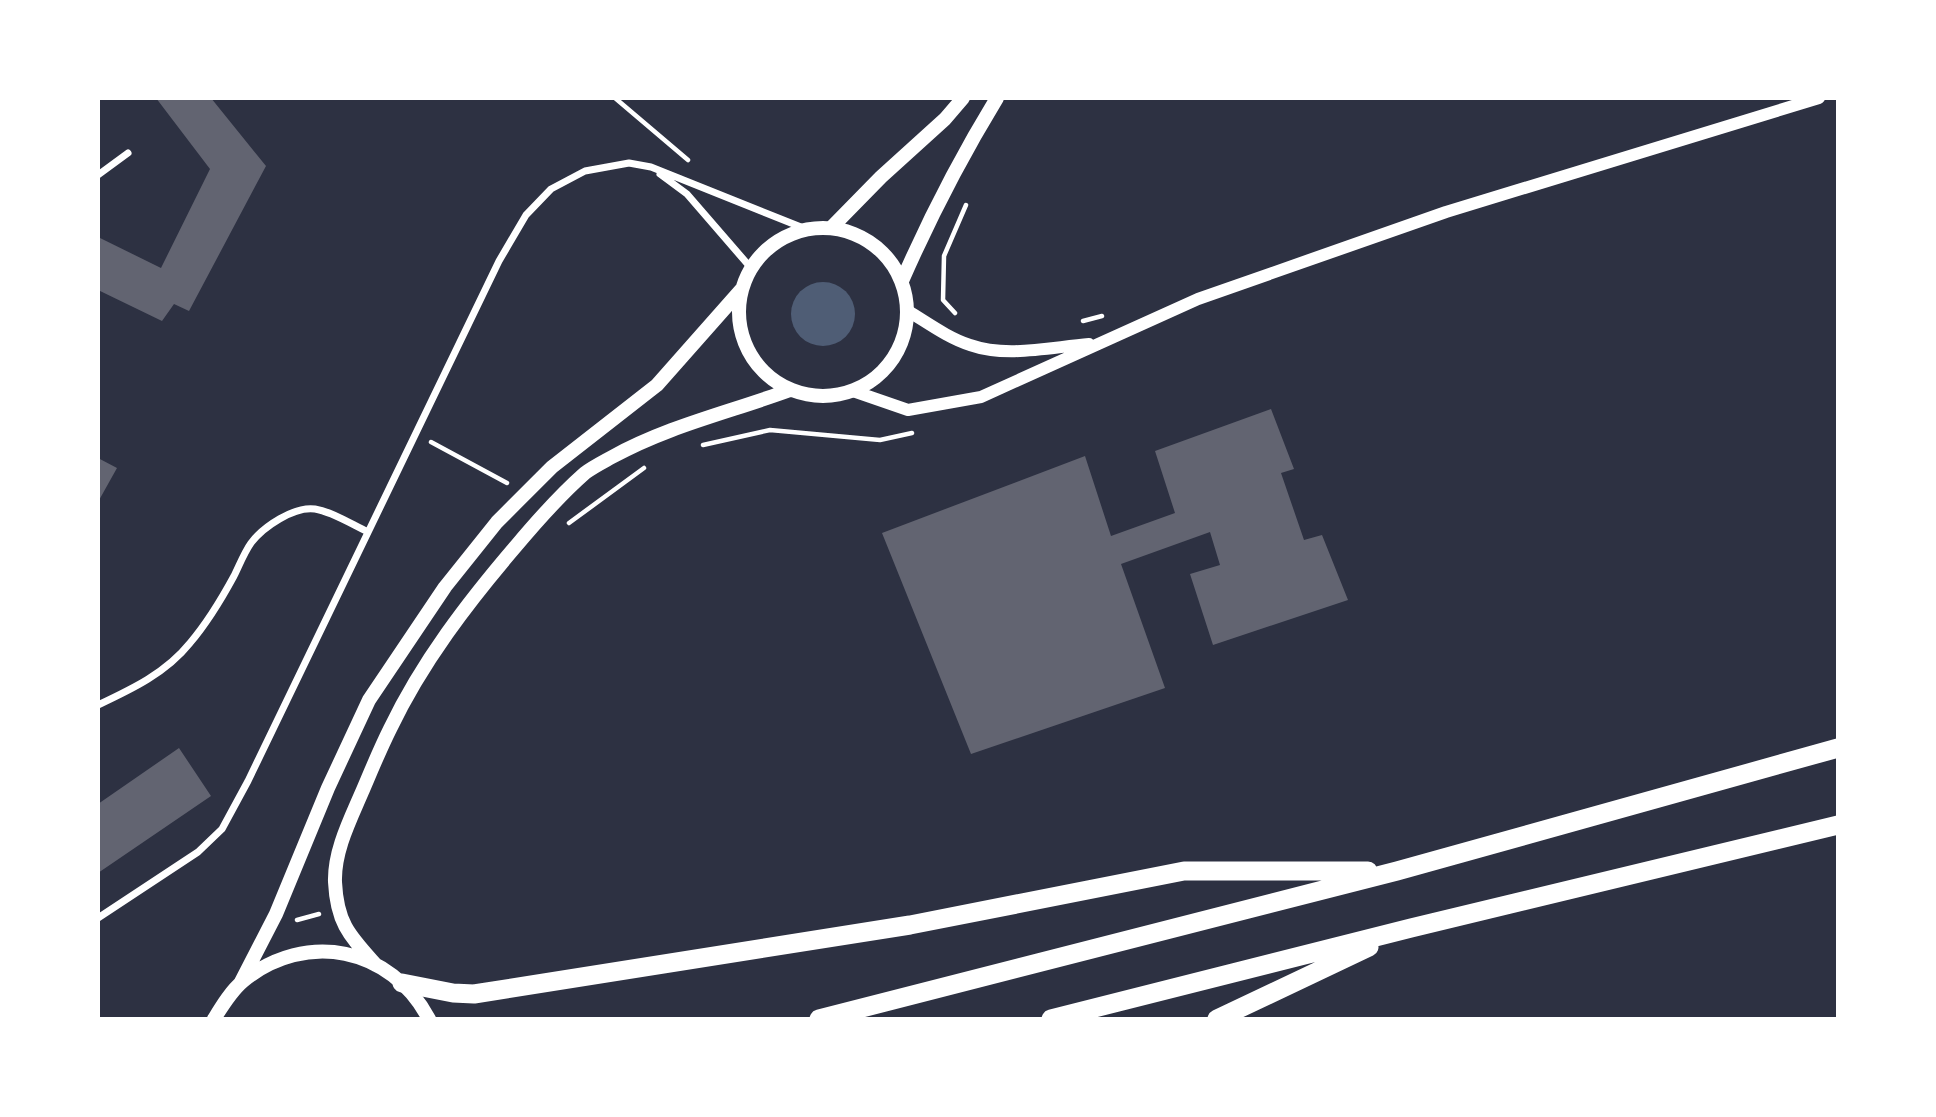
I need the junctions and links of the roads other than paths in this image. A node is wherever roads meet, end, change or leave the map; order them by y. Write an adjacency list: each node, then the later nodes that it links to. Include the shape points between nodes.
1 (963, 98): 7 (main road)
2 (997, 98): 10 (main road, via 932,214)
3 (1819, 98): 13 (street, via 1446,212 1199,299)
4 (128, 153): 6 (street)
5 (651, 167): 8 (street); 9 (street, via 687,194); 16 (street, via 629,163 586,171 551,189 526,215 488,283)
6 (98, 175)
7 (832, 227): 8 (main road); 10 (main road, via 875,244)
8 (806, 229): 9 (main road, via 784,236)
9 (751, 268): 11 (main road)
10 (902, 281): 12 (main road)
11 (741, 290): 14 (main road, via 743,338 753,359 769,377); 24 (main road, via 657,386 552,467 497,522 446,587 369,699 276,914)
12 (908, 311): 13 (street, via 987,350); 15 (main road, via 893,360 876,379)
13 (1100, 342): 15 (street, via 966,401 908,410)
14 (790, 390): 15 (main road, via 810,396); 23 (main road, via 635,444 586,472 473,598 390,727 344,834 335,881 338,909 346,931)
15 (853, 391)
16 (368, 532): 17 (street, via 314,509 298,510 276,521 251,543 211,616 188,646 135,688); 21 (street, via 222,829 198,852)
17 (98, 705)
18 (1838, 748): 20 (highway)
19 (1838, 825): 22 (highway)
20 (1397, 871): 25 (highway, via 1184,871 910,925 474,994); 28 (highway)
21 (98, 918)
22 (1411, 928): 29 (highway); 30 (highway)
23 (376, 965): 24 (main road, via 336,951 314,951 277,959); 25 (main road)
24 (241, 982): 26 (main road)
25 (402, 983): 27 (main road)
26 (214, 1019)
27 (429, 1019)
28 (819, 1019)
29 (1051, 1019)
30 (1217, 1019)

